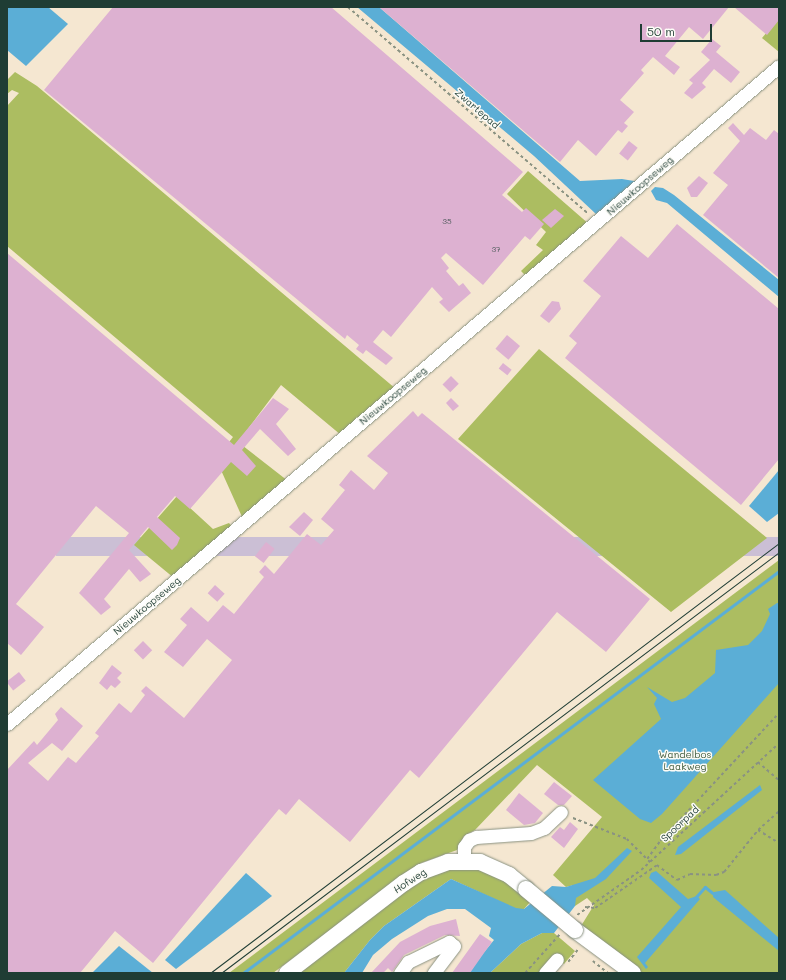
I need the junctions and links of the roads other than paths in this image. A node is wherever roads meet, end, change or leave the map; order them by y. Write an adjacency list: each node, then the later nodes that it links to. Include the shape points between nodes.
1 (779, 66): 2 (street, Nieuwkoopseweg)
2 (7, 724)
3 (561, 812): 4 (street, via 544,828 531,833 472,838 464,847)
4 (464, 860): 6 (main road, Hofweg, bridge, via 480,862 494,868 526,889 568,932); 7 (main road, Hofweg, via 448,862 421,872)
5 (557, 959): 10 (street)
6 (626, 970)
7 (286, 973)
8 (400, 973): 9 (street, via 408,962 449,942 454,946)
9 (434, 973)
10 (545, 973)

